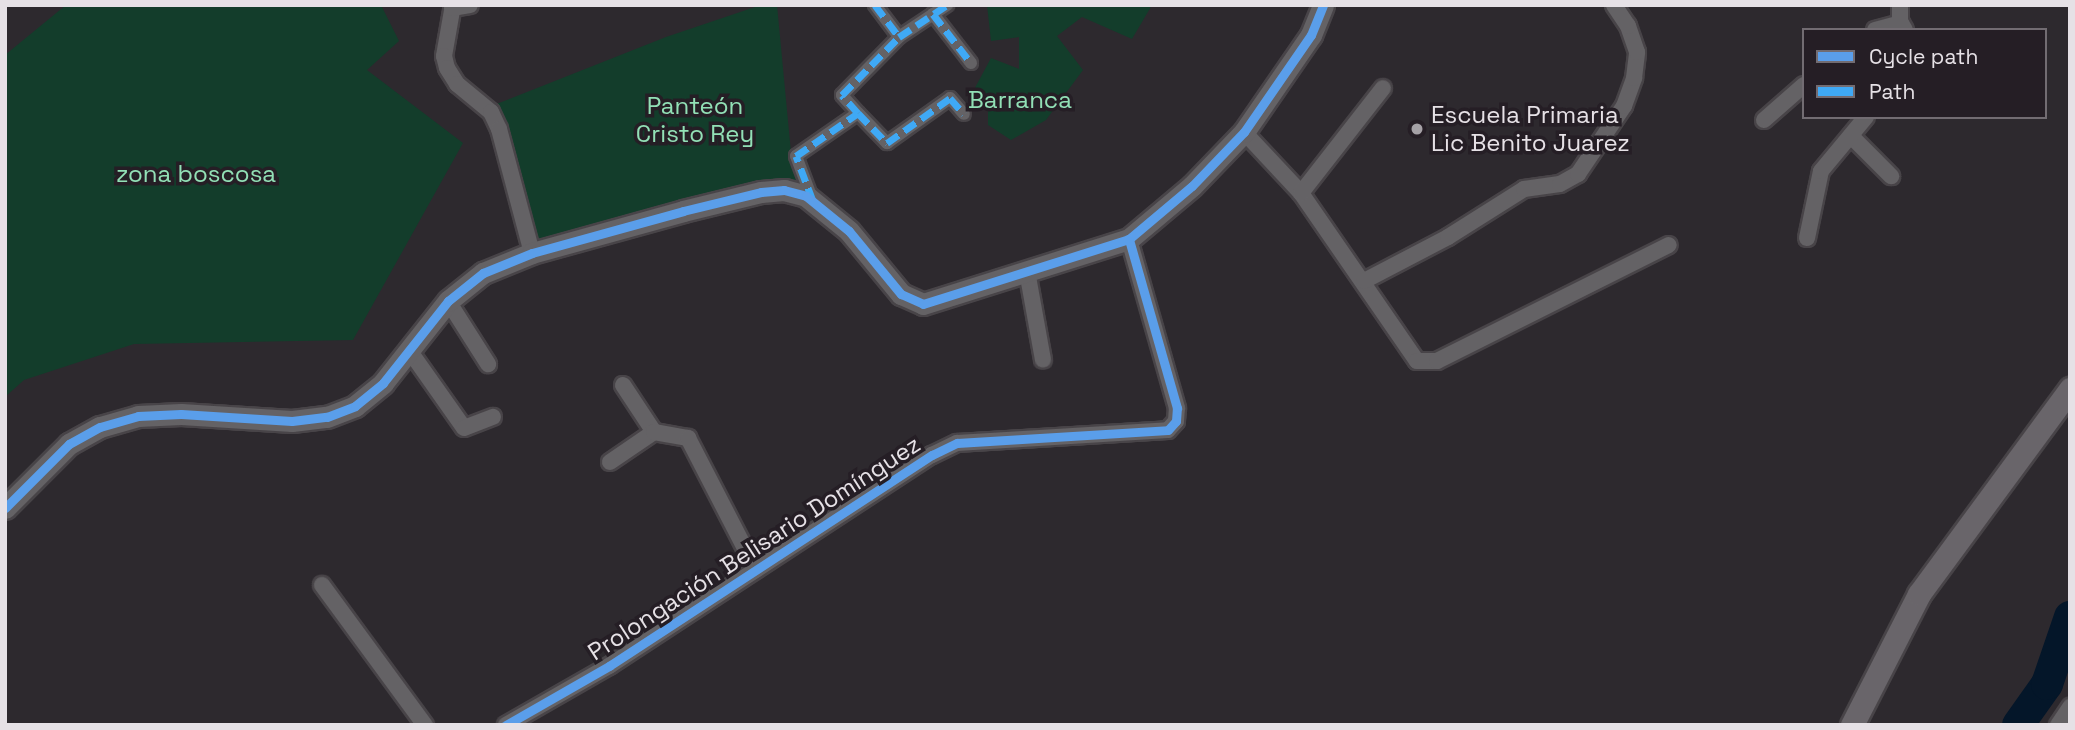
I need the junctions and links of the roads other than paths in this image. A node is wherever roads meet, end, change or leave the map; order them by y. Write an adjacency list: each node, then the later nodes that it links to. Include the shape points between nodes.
1 (470, 5): 7 (street)
2 (875, 5): 10 (street)
3 (947, 5): 8 (street)
4 (1323, 5): 18 (street, via 1311,35)
5 (1614, 5): 28 (street, via 1637,52 1634,78 1624,106 1578,174 1560,184 1524,189 1448,237)
6 (1900, 5): 9 (street)
7 (453, 6): 26 (street, via 444,55 447,68 457,84 491,112)
8 (933, 15): 10 (street); 11 (street)
9 (1902, 27)
10 (899, 37): 14 (street, via 842,95)
11 (971, 63)
12 (1802, 87): 17 (street)
13 (1383, 88): 21 (street)
14 (858, 113): 15 (street, via 887,143 950,98); 22 (street, via 796,156)
15 (964, 114)
16 (1864, 119): 19 (street)
17 (1764, 120)
18 (1244, 132): 21 (street); 24 (street, via 1192,186)
19 (1851, 136): 20 (street); 23 (street, via 1821,171)
20 (1891, 176)
21 (1301, 193): 28 (street)
22 (813, 201): 26 (street, via 784,190 761,192); 27 (street, via 849,231 910,302 936,302)
23 (1807, 238)
24 (1129, 239): 27 (street); 39 (street, Prolongación Belisario Domínguez, via 1177,408 1176,421 1168,430 957,443)
25 (1669, 245): 28 (street, via 1437,361 1417,360)
26 (532, 253): 29 (street, via 483,273)
27 (1027, 271): 31 (street)
28 (1364, 281)
29 (448, 301): 30 (street); 32 (street)
30 (409, 350): 35 (street, via 464,428); 38 (street, via 383,383 355,406 327,417 292,421 159,415 100,427 69,444)
31 (1043, 360)
32 (488, 364)
33 (623, 385): 36 (street)
34 (2070, 389): 44 (main road, via 1919,594)
35 (493, 417)
36 (654, 432): 37 (street); 39 (street, via 674,433 697,449)
37 (610, 462)
38 (5, 508)
39 (756, 570): 43 (street, Prolongación Belisario Domínguez, via 609,666)
40 (322, 585): 42 (street)
41 (2070, 707): 45 (street)
42 (425, 725)
43 (506, 725)
44 (1852, 725)
45 (2058, 725)

